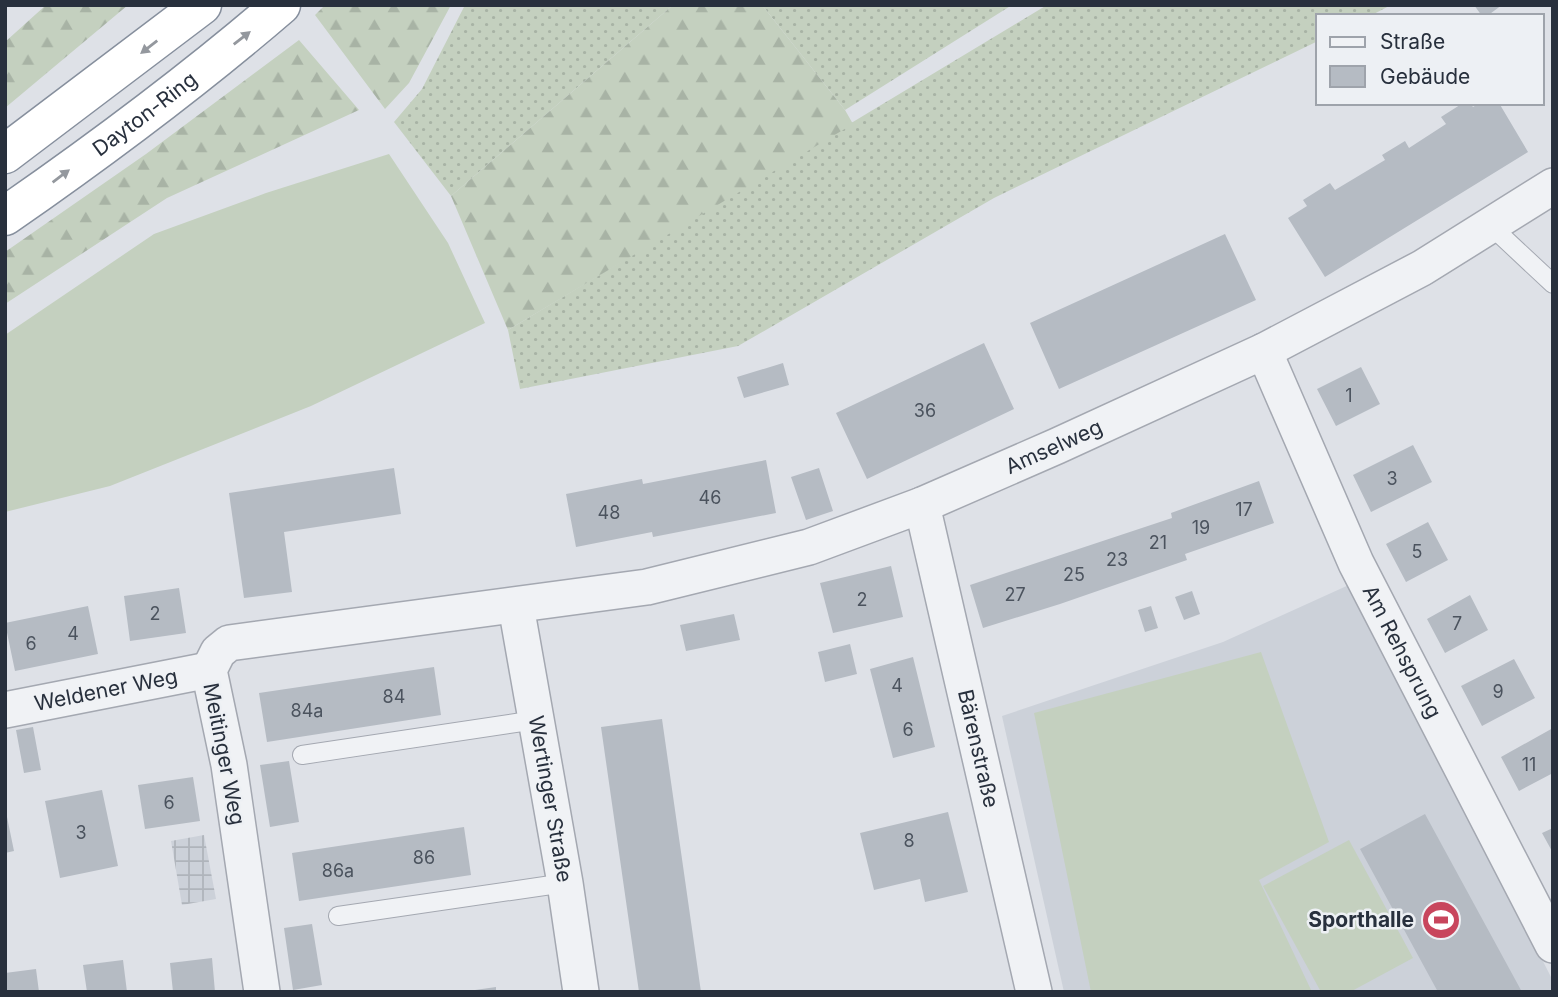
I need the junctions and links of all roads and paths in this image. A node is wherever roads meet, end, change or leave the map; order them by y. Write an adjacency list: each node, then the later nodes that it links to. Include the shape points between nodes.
1 (202, 5): 3 (highway, one-way to 3)
2 (281, 5): 5 (highway, Dayton-Ring, one-way to 2)
3 (5, 154)
4 (1553, 186): 6 (street, Amselweg)
5 (5, 216)
6 (1490, 225): 7 (lane); 8 (street, Amselweg, via 1422,268)
7 (1553, 284)
8 (1264, 351): 9 (street, Amselweg); 17 (street, Am Rehsprung, via 1356,564)
9 (922, 505): 10 (street, Amselweg, via 809,547 674,581); 20 (street, Bärenstraße)
10 (516, 606): 11 (street, Meitinger Weg, via 229,643); 13 (street, Wertinger Straße)
11 (209, 670): 12 (street, Weldener Weg); 18 (street, Meitinger Weg, via 229,765)
12 (5, 710)
13 (536, 720): 14 (lane); 15 (street, Wertinger Straße)
14 (303, 755)
15 (565, 883): 16 (lane); 19 (street, Wertinger Straße)
16 (338, 916)
17 (1553, 945)
18 (262, 992)
19 (581, 992)
20 (1034, 992)

